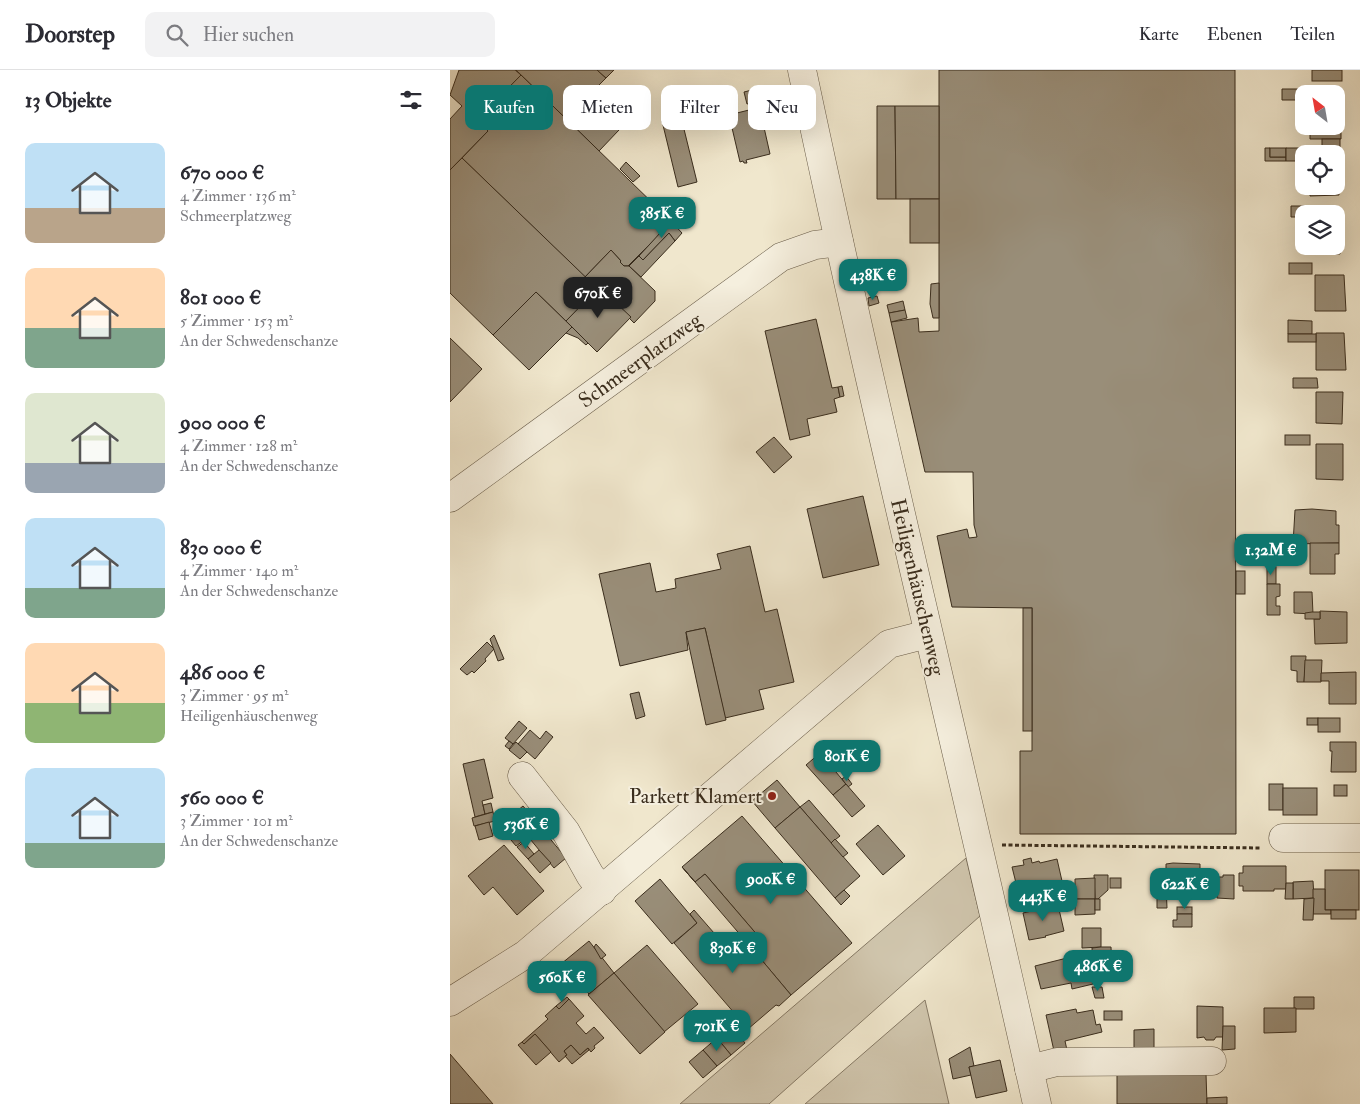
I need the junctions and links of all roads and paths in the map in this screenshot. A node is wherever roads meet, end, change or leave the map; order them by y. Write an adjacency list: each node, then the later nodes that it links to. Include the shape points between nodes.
1 (802, 70): 2 (street, Heiligenhäuschenweg)
2 (839, 242): 3 (street, Schmeerplatzweg, via 815,245 781,257); 4 (street, Heiligenhäuschenweg)
3 (450, 498)
4 (928, 634): 8 (street, Heiligenhäuschenweg); 9 (street, via 889,644)
5 (522, 776): 9 (street, via 566,832)
6 (1283, 838): 7 (street); 8 (path, via 1273,848)
7 (1360, 838)
8 (978, 845): 12 (street, Heiligenhäuschenweg)
9 (602, 891): 10 (street, via 526,954)
10 (450, 1002)
11 (1212, 1061): 12 (street, via 1056,1062)
12 (1030, 1069): 13 (street, Heiligenhäuschenweg)
13 (1037, 1104)

